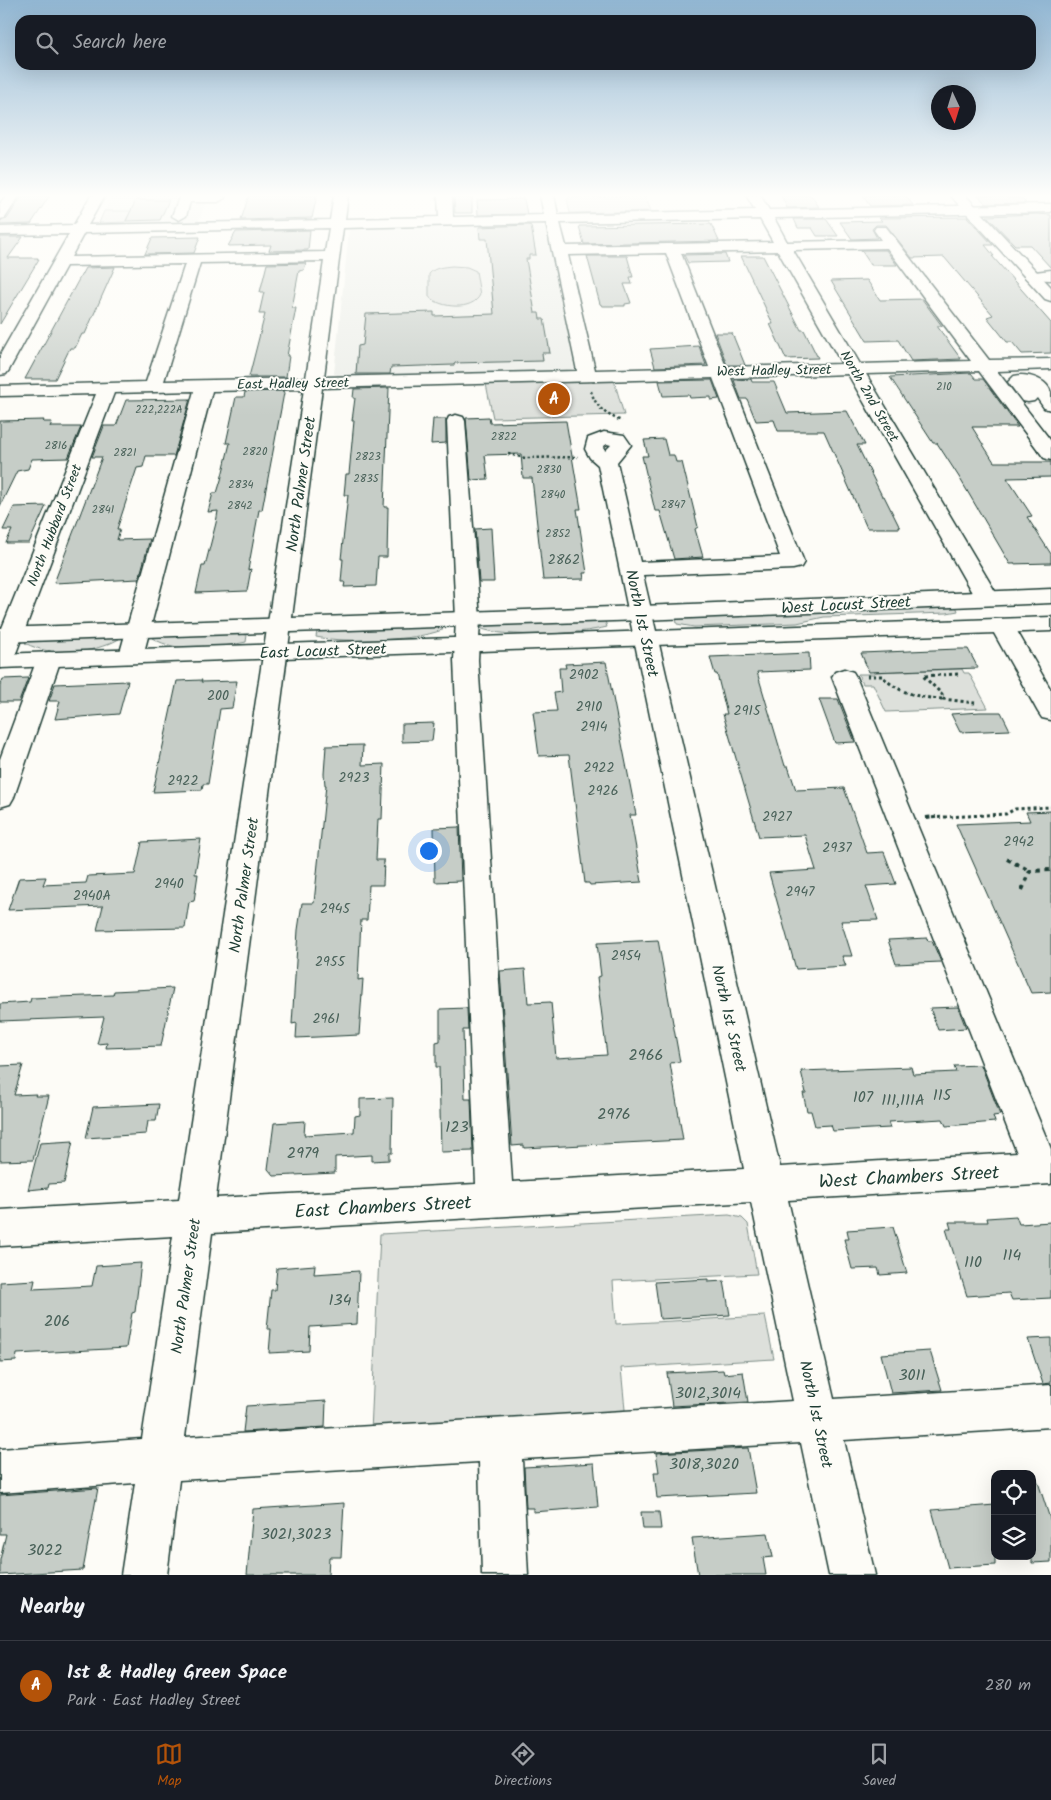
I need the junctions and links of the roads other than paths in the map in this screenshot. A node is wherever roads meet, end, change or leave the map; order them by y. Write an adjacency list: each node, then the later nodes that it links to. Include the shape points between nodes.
1 (56, 268): 15 (street)
2 (191, 268): 21 (street)
3 (330, 268): 19 (street, North Palmer Street)
4 (564, 268): 18 (street)
5 (680, 268): 16 (street)
6 (796, 268): 14 (street, North 2nd Street)
7 (911, 268): 13 (street)
8 (1025, 268): 10 (street)
9 (1051, 275): 10 (street)
10 (1032, 276): 11 (street)
11 (1051, 296)
12 (1051, 364): 17 (street, West Hadley Street)
13 (984, 365): 14 (street, West Hadley Street); 17 (street, West Hadley Street); 26 (street)
14 (854, 368): 16 (street, West Hadley Street); 30 (street, North 2nd Street)
15 (0, 370)
16 (720, 372): 18 (street, West Hadley Street); 28 (street, via 793,562)
17 (1011, 373): 24 (street, via 1011,383 1035,414)
18 (587, 375): 19 (street, East Hadley Street)
19 (314, 383): 20 (street, East Hadley Street); 39 (street, North Palmer Street)
20 (205, 385): 21 (street, East Hadley Street); 35 (street)
21 (153, 387): 22 (street, East Hadley Street)
22 (107, 388): 23 (street, East Hadley Street); 38 (street, North Hubbard Street)
23 (0, 391)
24 (1049, 413)
25 (456, 421): 36 (street)
26 (1051, 454)
27 (607, 462): 28 (street, North 1st Street)
28 (631, 569): 33 (street, North 1st Street)
29 (1051, 596): 30 (street, West Locust Street)
30 (987, 598): 33 (street, West Locust Street); 37 (street, via 976,609 957,615 828,620)
31 (1051, 604): 34 (street, via 1018,606 1002,619)
32 (1051, 624): 34 (street, West Locust Street)
33 (644, 626): 36 (street, East Locust Street); 37 (street, West Locust Street); 47 (street, North 1st Street)
34 (1002, 626): 37 (street, West Locust Street); 44 (street)
35 (139, 630): 38 (street, East Locust Street); 39 (street, East Locust Street); 40 (street)
36 (467, 632): 39 (street, East Locust Street); 48 (street)
37 (779, 634)
38 (6, 635): 42 (street, North Hubbard Street)
39 (278, 638): 40 (street, East Locust Street); 49 (street, North Palmer Street)
40 (131, 656): 41 (street, East Locust Street)
41 (49, 659): 42 (street, East Locust Street); 45 (street)
42 (1, 661)
43 (853, 676): 46 (street)
44 (1051, 712)
45 (0, 797)
46 (1046, 1168): 47 (street, West Chambers Street)
47 (767, 1183): 48 (street, East Chambers Street); 52 (street, North 1st Street)
48 (495, 1199): 49 (street, East Chambers Street)
49 (195, 1217): 50 (street, East Chambers Street); 54 (street, North Palmer Street)
50 (0, 1228)
51 (1051, 1406): 52 (street)
52 (818, 1420): 53 (street); 58 (street, North 1st Street)
53 (500, 1439): 54 (street); 57 (street)
54 (160, 1459): 55 (street); 56 (street, North Palmer Street)
55 (0, 1471)
56 (144, 1575)
57 (505, 1575)
58 (852, 1575)

